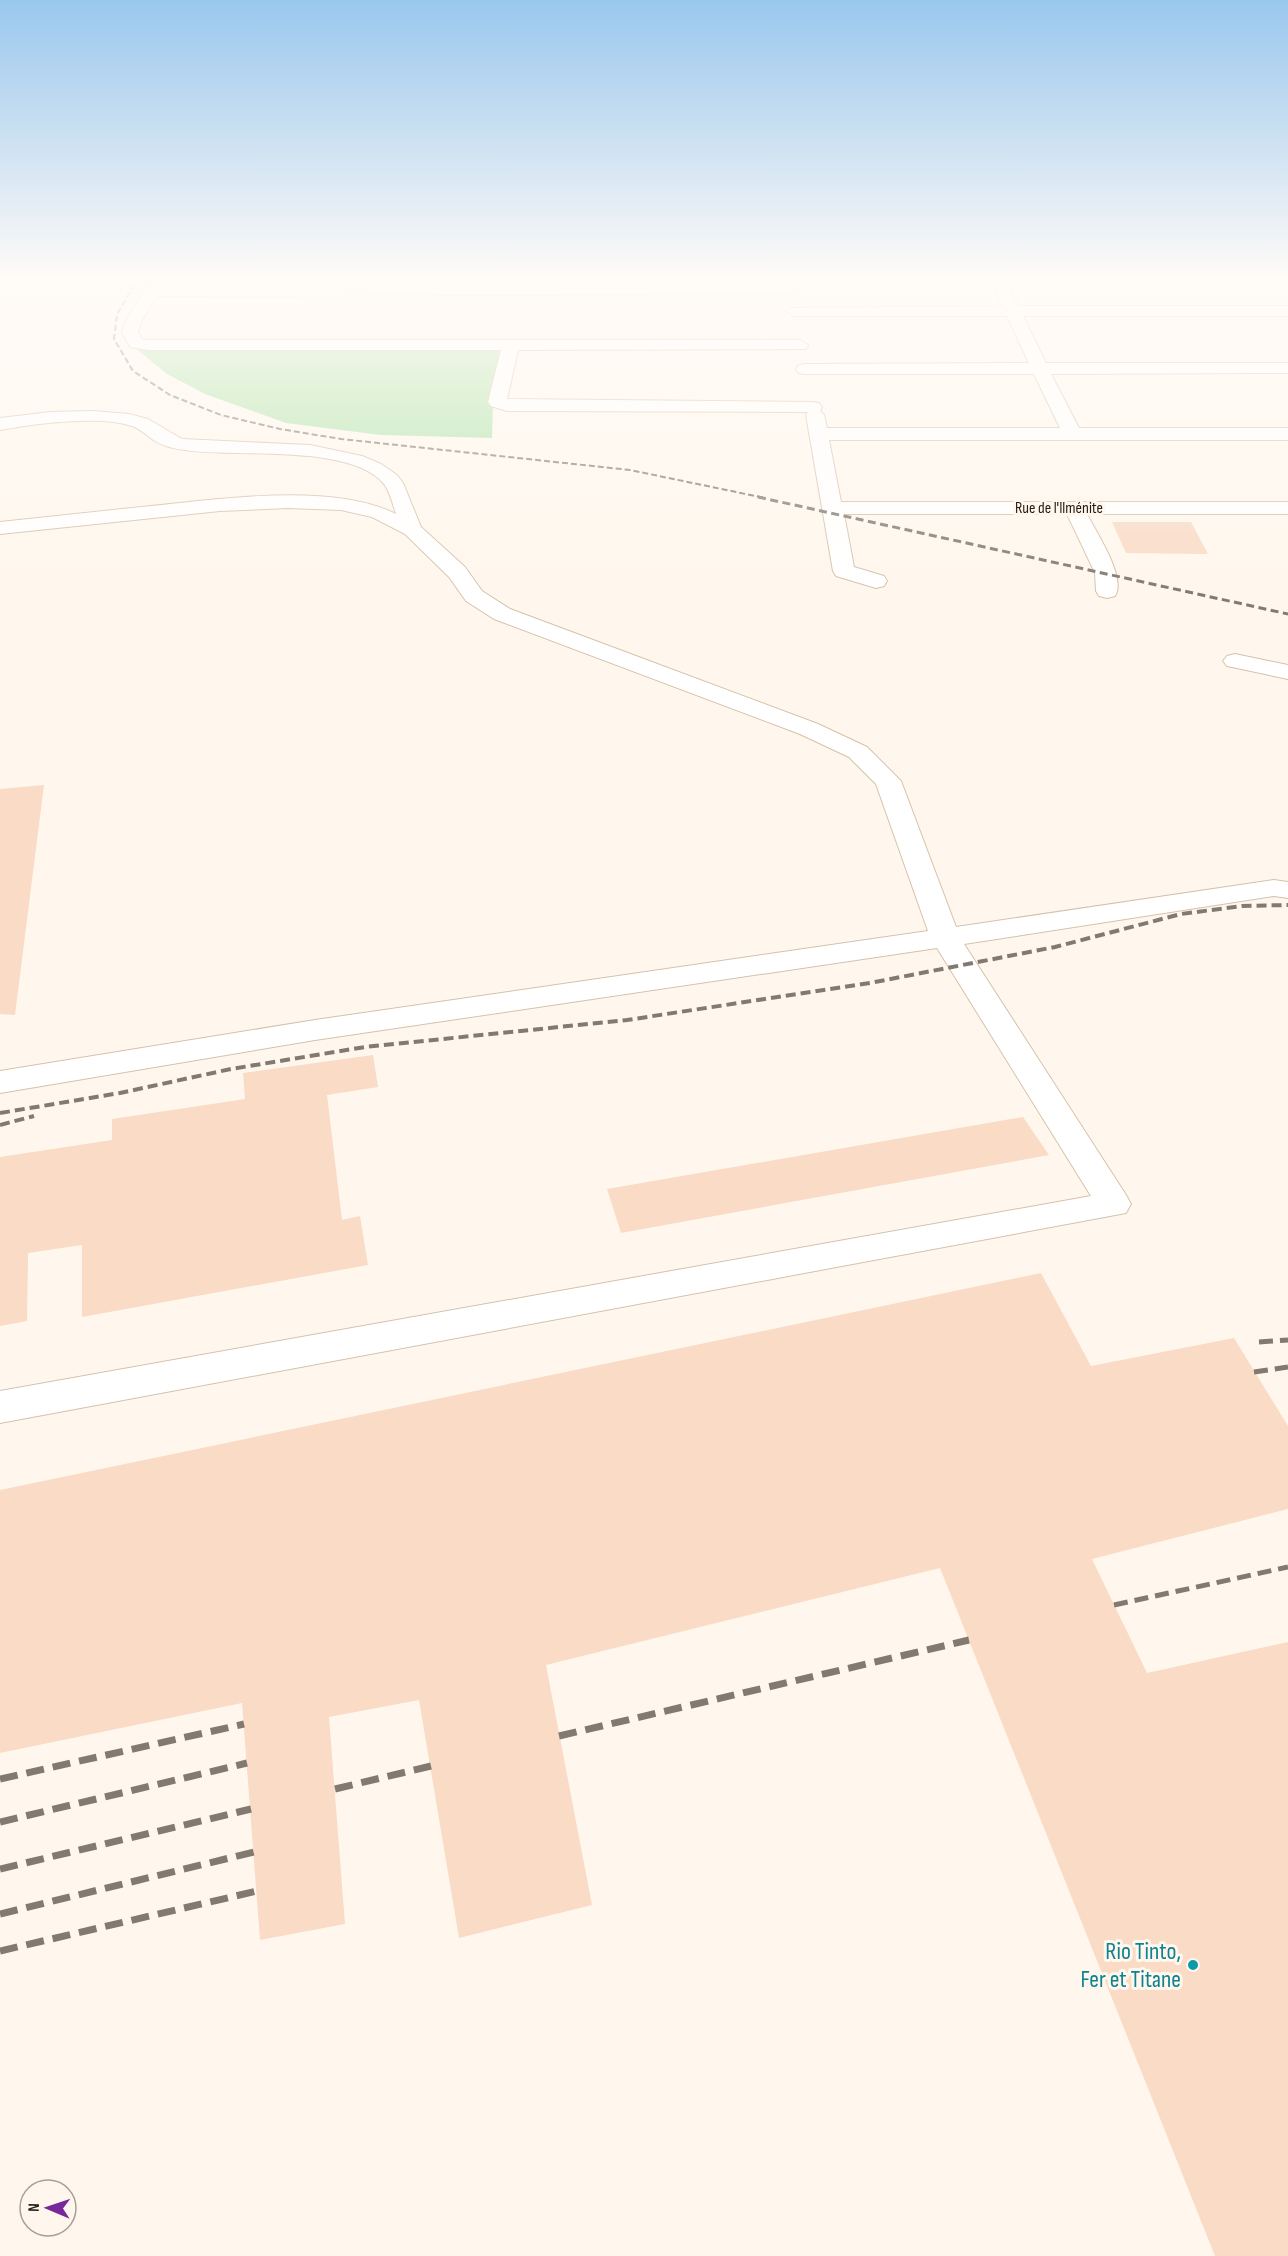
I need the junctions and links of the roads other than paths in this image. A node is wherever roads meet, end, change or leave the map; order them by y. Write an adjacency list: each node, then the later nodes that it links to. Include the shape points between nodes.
1 (503, 382): 4 (street, via 499,404 514,407)
2 (808, 382): 4 (street)
3 (1047, 382): 7 (street)
4 (813, 407): 6 (street)
5 (0, 424): 13 (street, via 41,418 114,418 141,423 156,435 177,443 334,455 365,464 392,480)
6 (819, 434): 7 (street); 9 (street)
7 (1072, 434): 8 (street)
8 (1288, 434)
9 (831, 508): 10 (street, Rue de l'Ilménite); 14 (street, via 844,571)
10 (1074, 508): 11 (street, Rue de l'Ilménite); 15 (street, via 1106,573)
11 (1277, 512)
12 (0, 528): 13 (street, via 220,505 288,502 341,504 379,513)
13 (412, 530): 19 (street, via 457,572 474,596 502,614 809,729 858,752 888,782)
14 (876, 581)
15 (1107, 591)
16 (1234, 661): 17 (street)
17 (1288, 672)
18 (1288, 890): 19 (street, via 1274,888)
19 (945, 937): 20 (street, via 315,1029); 21 (street, via 1114,1204)
20 (0, 1082)
21 (0, 1407)

